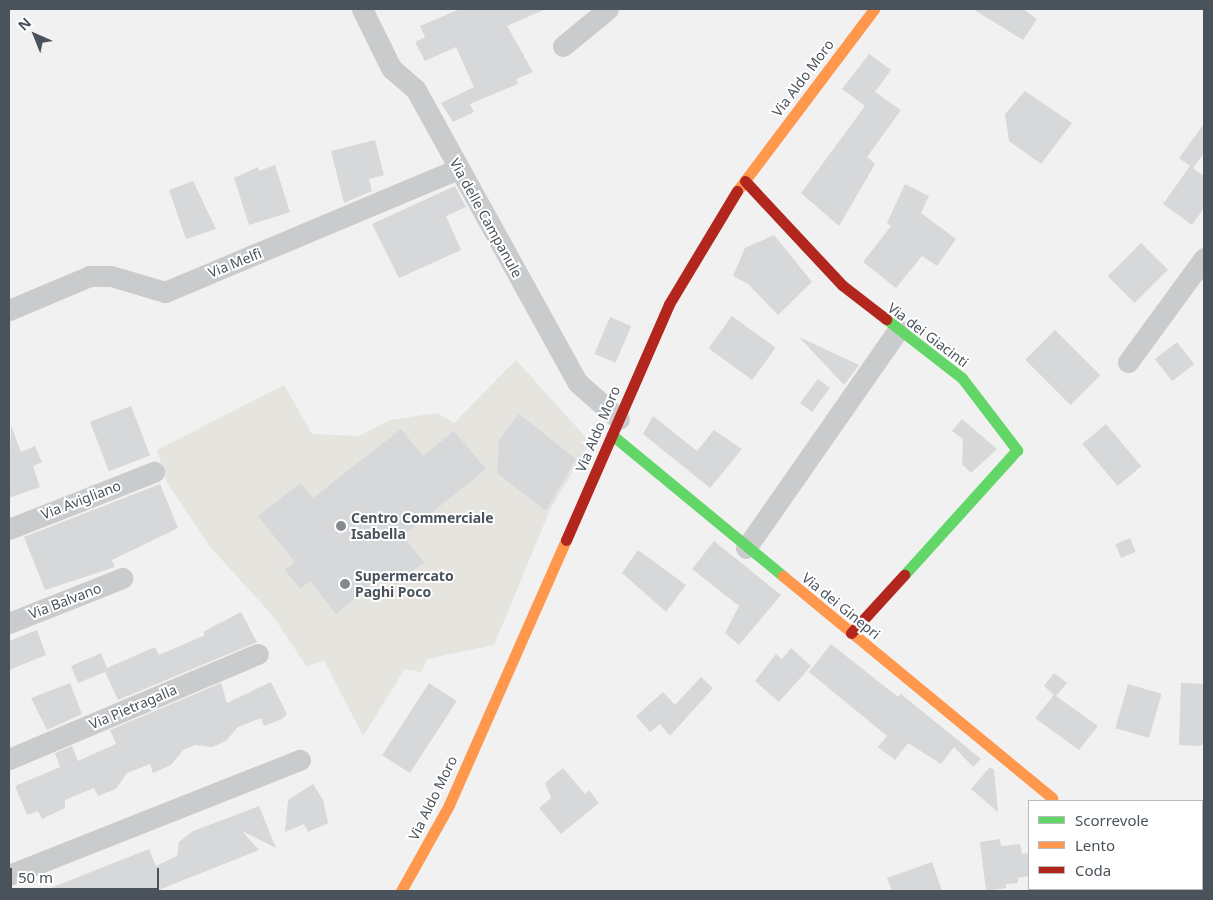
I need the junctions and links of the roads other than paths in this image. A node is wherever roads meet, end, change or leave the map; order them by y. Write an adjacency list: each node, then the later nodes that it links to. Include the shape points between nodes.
1 (362, 9): 5 (street, Via delle Campanule, via 392,68 416,90)
2 (608, 9): 4 (street)
3 (874, 9): 6 (street, Via Aldo Moro)
4 (563, 46)
5 (458, 169): 8 (street, Via Melfi, via 165,292 112,276 90,276); 11 (street, Via delle Campanule, via 577,382)
6 (745, 181): 9 (street, Via dei Giacinti, via 842,285); 11 (street, Via Aldo Moro, via 673,296)
7 (1204, 258): 10 (street)
8 (9, 310)
9 (898, 330): 14 (street); 17 (street, Via dei Giacinti, via 962,378 1017,450)
10 (1128, 362)
11 (615, 427): 14 (street, Via dei Ginepri); 23 (street, Via Aldo Moro, via 449,805)
12 (154, 472): 13 (street, Via Avigliano)
13 (9, 529)
14 (746, 548): 17 (street, Via dei Ginepri)
15 (122, 578): 16 (street, Via Balvano)
16 (9, 623)
17 (851, 633): 21 (street, Via dei Ginepri)
18 (258, 654): 19 (street, Via Pietragalla)
19 (9, 759)
20 (300, 760): 22 (street)
21 (1052, 798)
22 (9, 875)
23 (401, 891)

